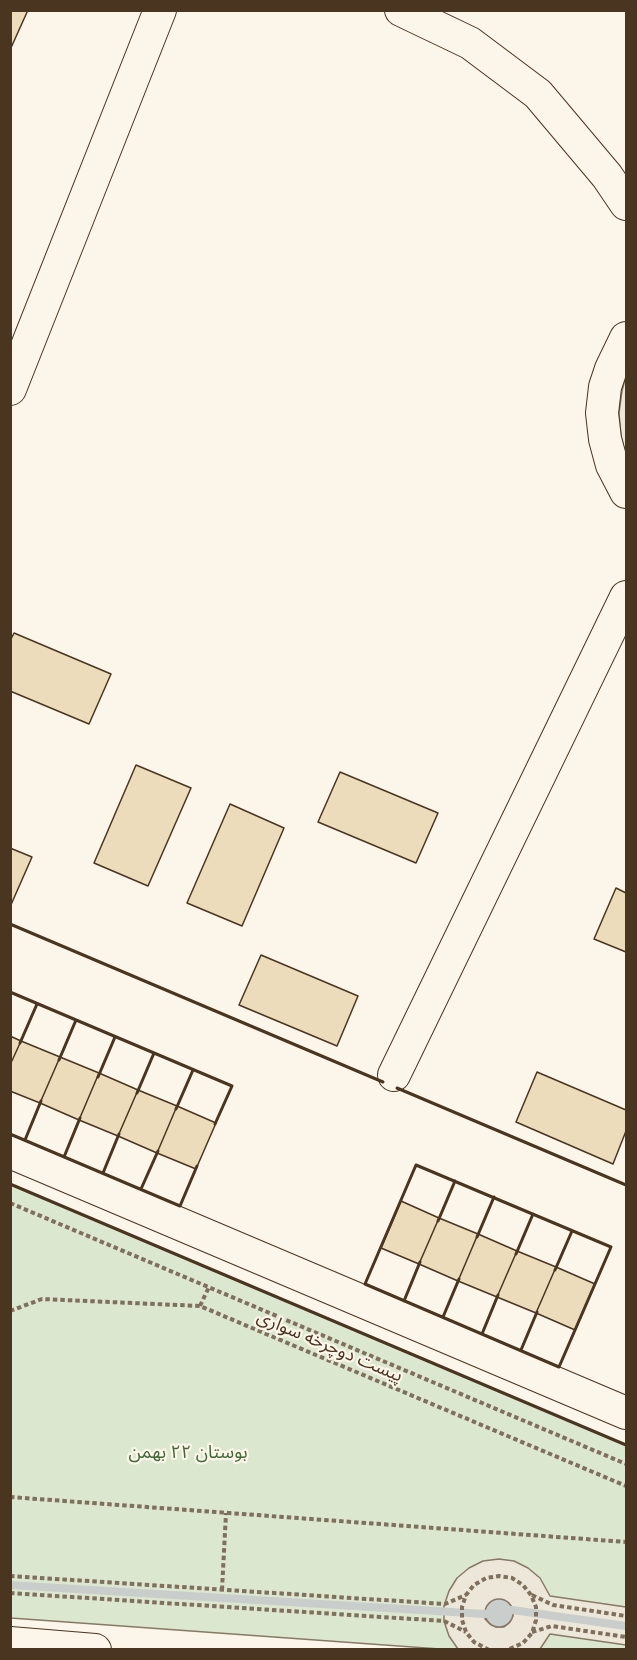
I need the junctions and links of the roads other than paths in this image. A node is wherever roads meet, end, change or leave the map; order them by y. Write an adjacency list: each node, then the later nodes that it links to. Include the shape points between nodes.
1 (160, 10): 5 (lane)
2 (401, 10): 3 (lane, via 470,43 538,94)
3 (627, 204)
4 (627, 338): 6 (lane, via 611,369 602,413 604,440)
5 (10, 389)
6 (627, 492)
7 (627, 597): 8 (lane)
8 (394, 1076)
9 (10, 1152): 10 (lane)
10 (627, 1413)
11 (10, 1643): 12 (lane)
12 (95, 1650)

